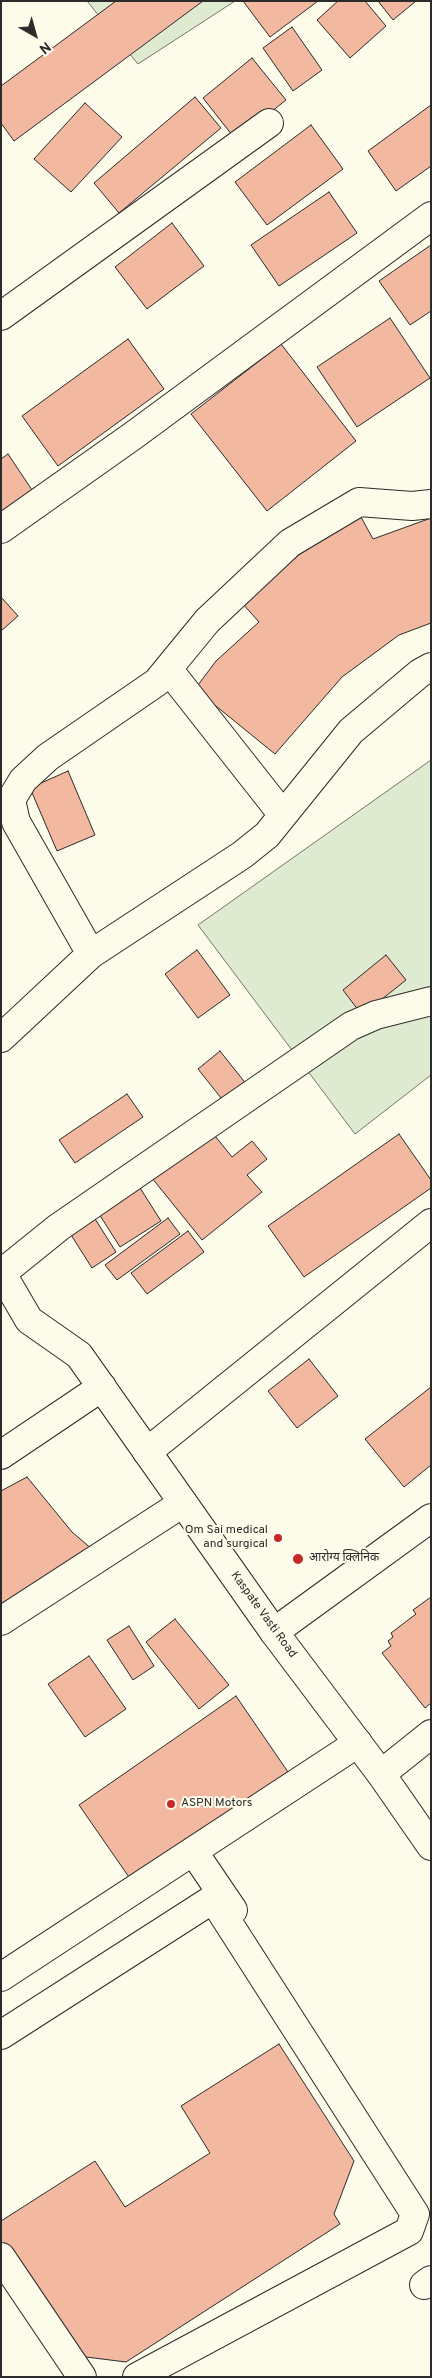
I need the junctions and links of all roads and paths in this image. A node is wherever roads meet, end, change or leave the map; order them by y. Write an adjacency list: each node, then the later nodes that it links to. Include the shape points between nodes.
1 (269, 123): 3 (street)
2 (431, 216): 5 (street)
3 (1, 316)
4 (431, 504): 7 (street, via 412,506 359,502 290,543 207,621)
5 (1, 529)
6 (431, 667): 8 (street, via 351,731)
7 (168, 669): 8 (street); 9 (street, via 157,682 48,756 23,780 11,800 16,822)
8 (283, 815): 9 (street, via 268,834 242,856)
9 (91, 954): 11 (street)
10 (431, 1001): 13 (street, via 376,1015 351,1026 59,1228)
11 (1, 1038)
12 (431, 1223): 15 (street)
13 (2, 1273): 14 (street, Kaspate Vasti Road, via 30,1320 79,1355)
14 (102, 1387): 15 (street, Kaspate Vasti Road); 16 (street)
15 (147, 1452): 17 (street, Kaspate Vasti Road)
16 (1, 1454)
17 (183, 1503): 19 (street); 20 (street, Kaspate Vasti Road)
18 (431, 1518): 20 (street)
19 (1, 1622)
20 (274, 1632): 22 (street, Kaspate Vasti Road)
21 (431, 1734): 23 (street)
22 (358, 1743): 23 (street, Kaspate Vasti Road); 25 (street)
23 (381, 1774): 24 (street, Kaspate Vasti Road)
24 (431, 1846)
25 (193, 1851): 26 (street); 28 (street)
26 (1, 1977)
27 (1, 2035): 31 (street, via 213,1899 415,2214 409,2231)
28 (324, 2049)
29 (1, 2257): 30 (street)
30 (82, 2377)
31 (137, 2377)

